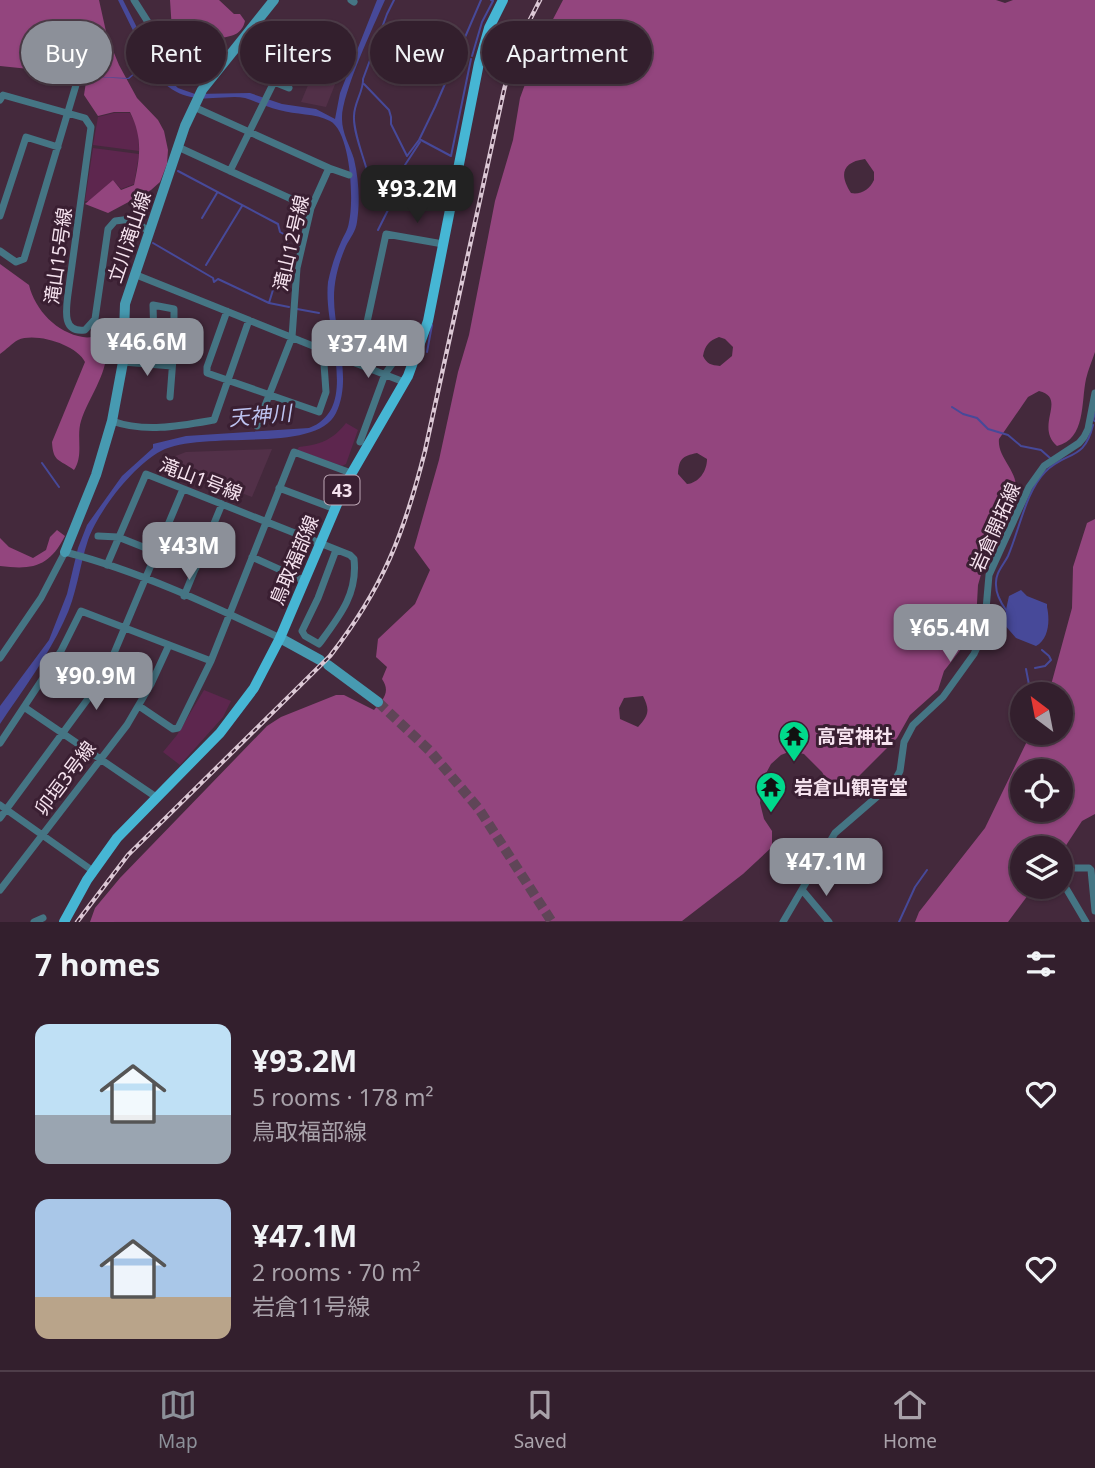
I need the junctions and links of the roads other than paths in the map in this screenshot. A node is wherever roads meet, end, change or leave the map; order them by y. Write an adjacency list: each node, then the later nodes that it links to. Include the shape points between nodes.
1 (134, 0): 5 (street, via 174,64)
2 (274, 0): 5 (street, 立川滝山線)
3 (503, 0): 19 (main road, 鳥取福部線 / 43, via 479,63)
4 (76, 85): 9 (street, 滝山15号線)
5 (204, 88): 8 (street, 立川滝山線)
6 (289, 88): 10 (street, via 274,82)
7 (0, 100): 9 (street, 滝山15号線, via 4,95)
8 (196, 104): 10 (street); 12 (street, 立川滝山線)
9 (68, 114): 11 (street, 滝山15号線); 18 (street, 滝山15号線, via 85,118 91,127 65,316 69,326 85,330 95,319 108,229 116,221 131,219)
10 (249, 131): 13 (street); 14 (street)
11 (58, 147): 17 (street, via 26,137); 20 (street, 滝山15号線, via 24,259 16,262)
12 (178, 147): 14 (street); 18 (street, 立川滝山線)
13 (329, 168): 15 (street); 16 (street, 滝山12号線)
14 (230, 171): 16 (street)
15 (349, 175)
16 (311, 208): 27 (street, 滝山12号線, via 297,268)
17 (0, 216)
18 (151, 233): 21 (street, 立川滝山線)
19 (443, 244): 31 (street, via 386,234 354,363); 33 (main road, 鳥取福部線 / 43, via 425,332)
20 (0, 251)
21 (134, 274): 22 (street); 28 (street, 立川滝山線, via 125,304)
22 (180, 293): 23 (street); 24 (street)
23 (174, 309): 29 (street, via 153,305); 30 (street)
24 (227, 312): 25 (street); 32 (street, via 207,373)
25 (249, 320): 27 (street); 32 (street)
26 (412, 336): 31 (street)
27 (292, 337): 35 (street, 滝山12号線); 35 (street, via 323,350 326,391 321,413)
28 (123, 362): 29 (street); 37 (street, 立川滝山線)
29 (151, 364): 30 (street)
30 (172, 366): 36 (street)
31 (385, 374): 33 (street); 39 (street)
32 (228, 380): 35 (street); 37 (street, via 214,420 130,428)
33 (404, 382): 40 (main road, 鳥取福部線 / 43)
34 (1095, 393): 79 (street, 岩倉開拓線, via 1084,437 1044,466 1021,503 989,575 984,632 974,654 943,696 913,725 894,782 835,833)
35 (270, 394): 38 (street, 滝山12号線)
36 (170, 397)
37 (112, 421): 51 (street, 立川滝山線)
38 (257, 426)
39 (360, 442)
40 (351, 473): 41 (street, via 295,448); 44 (main road, 鳥取福部線 / 43)
41 (279, 488): 44 (street); 45 (street)
42 (183, 489): 43 (street, 滝山1号線); 47 (street, 滝山1号線, via 146,474); 50 (street)
43 (222, 505): 45 (street, 滝山1号線); 54 (street)
44 (335, 509): 48 (main road, 鳥取福部線 / 43)
45 (265, 520): 48 (street, 滝山1号線); 52 (street)
46 (98, 536): 47 (street)
47 (118, 537): 50 (street); 53 (street, 滝山1号線)
48 (321, 543): 49 (street, 滝山1号線); 56 (main road, 鳥取福部線 / 43)
49 (335, 550): 61 (street, via 302,631); 61 (street, 滝山1号線, via 354,559 353,588 346,606)
50 (157, 552): 54 (street); 55 (street)
51 (69, 554): 53 (street); 63 (street, 立川滝山線)
52 (252, 557): 56 (street); 58 (street)
53 (107, 565): 55 (street)
54 (196, 568): 57 (street)
55 (145, 579): 57 (street); 59 (street)
56 (305, 581): 60 (main road, 鳥取福部線 / 43)
57 (184, 596): 58 (street)
58 (229, 614): 60 (street); 65 (street)
59 (126, 627): 62 (street); 68 (street, via 81,611); 69 (street, via 104,677)
60 (280, 638): 64 (street); 72 (main road, 鳥取福部線 / 43, via 235,715)
61 (318, 644): 64 (street)
62 (169, 645): 65 (street); 67 (street, 卯垣3号線)
63 (0, 658)
64 (320, 660): 66 (street)
65 (211, 661): 67 (street, via 178,728)
66 (378, 702)
67 (139, 706): 71 (street, 卯垣3号線)
68 (24, 707): 69 (street); 70 (street)
69 (63, 733): 71 (street); 73 (street)
70 (0, 743)
71 (99, 759): 72 (street); 75 (street, 卯垣3号線)
72 (156, 797): 77 (main road, 鳥取福部線 / 43)
73 (3, 807): 74 (street); 75 (street)
74 (0, 818)
75 (42, 835): 77 (street); 78 (street, 卯垣3号線)
76 (1073, 868): 81 (street, via 1091,870)
77 (93, 871): 82 (main road, 鳥取福部線 / 43)
78 (0, 890)
79 (803, 891): 83 (street, 岩倉開拓線); 84 (street)
80 (1073, 899): 85 (street)
81 (1095, 911)
82 (64, 922)
83 (783, 922)
84 (829, 922)
85 (1086, 922)

